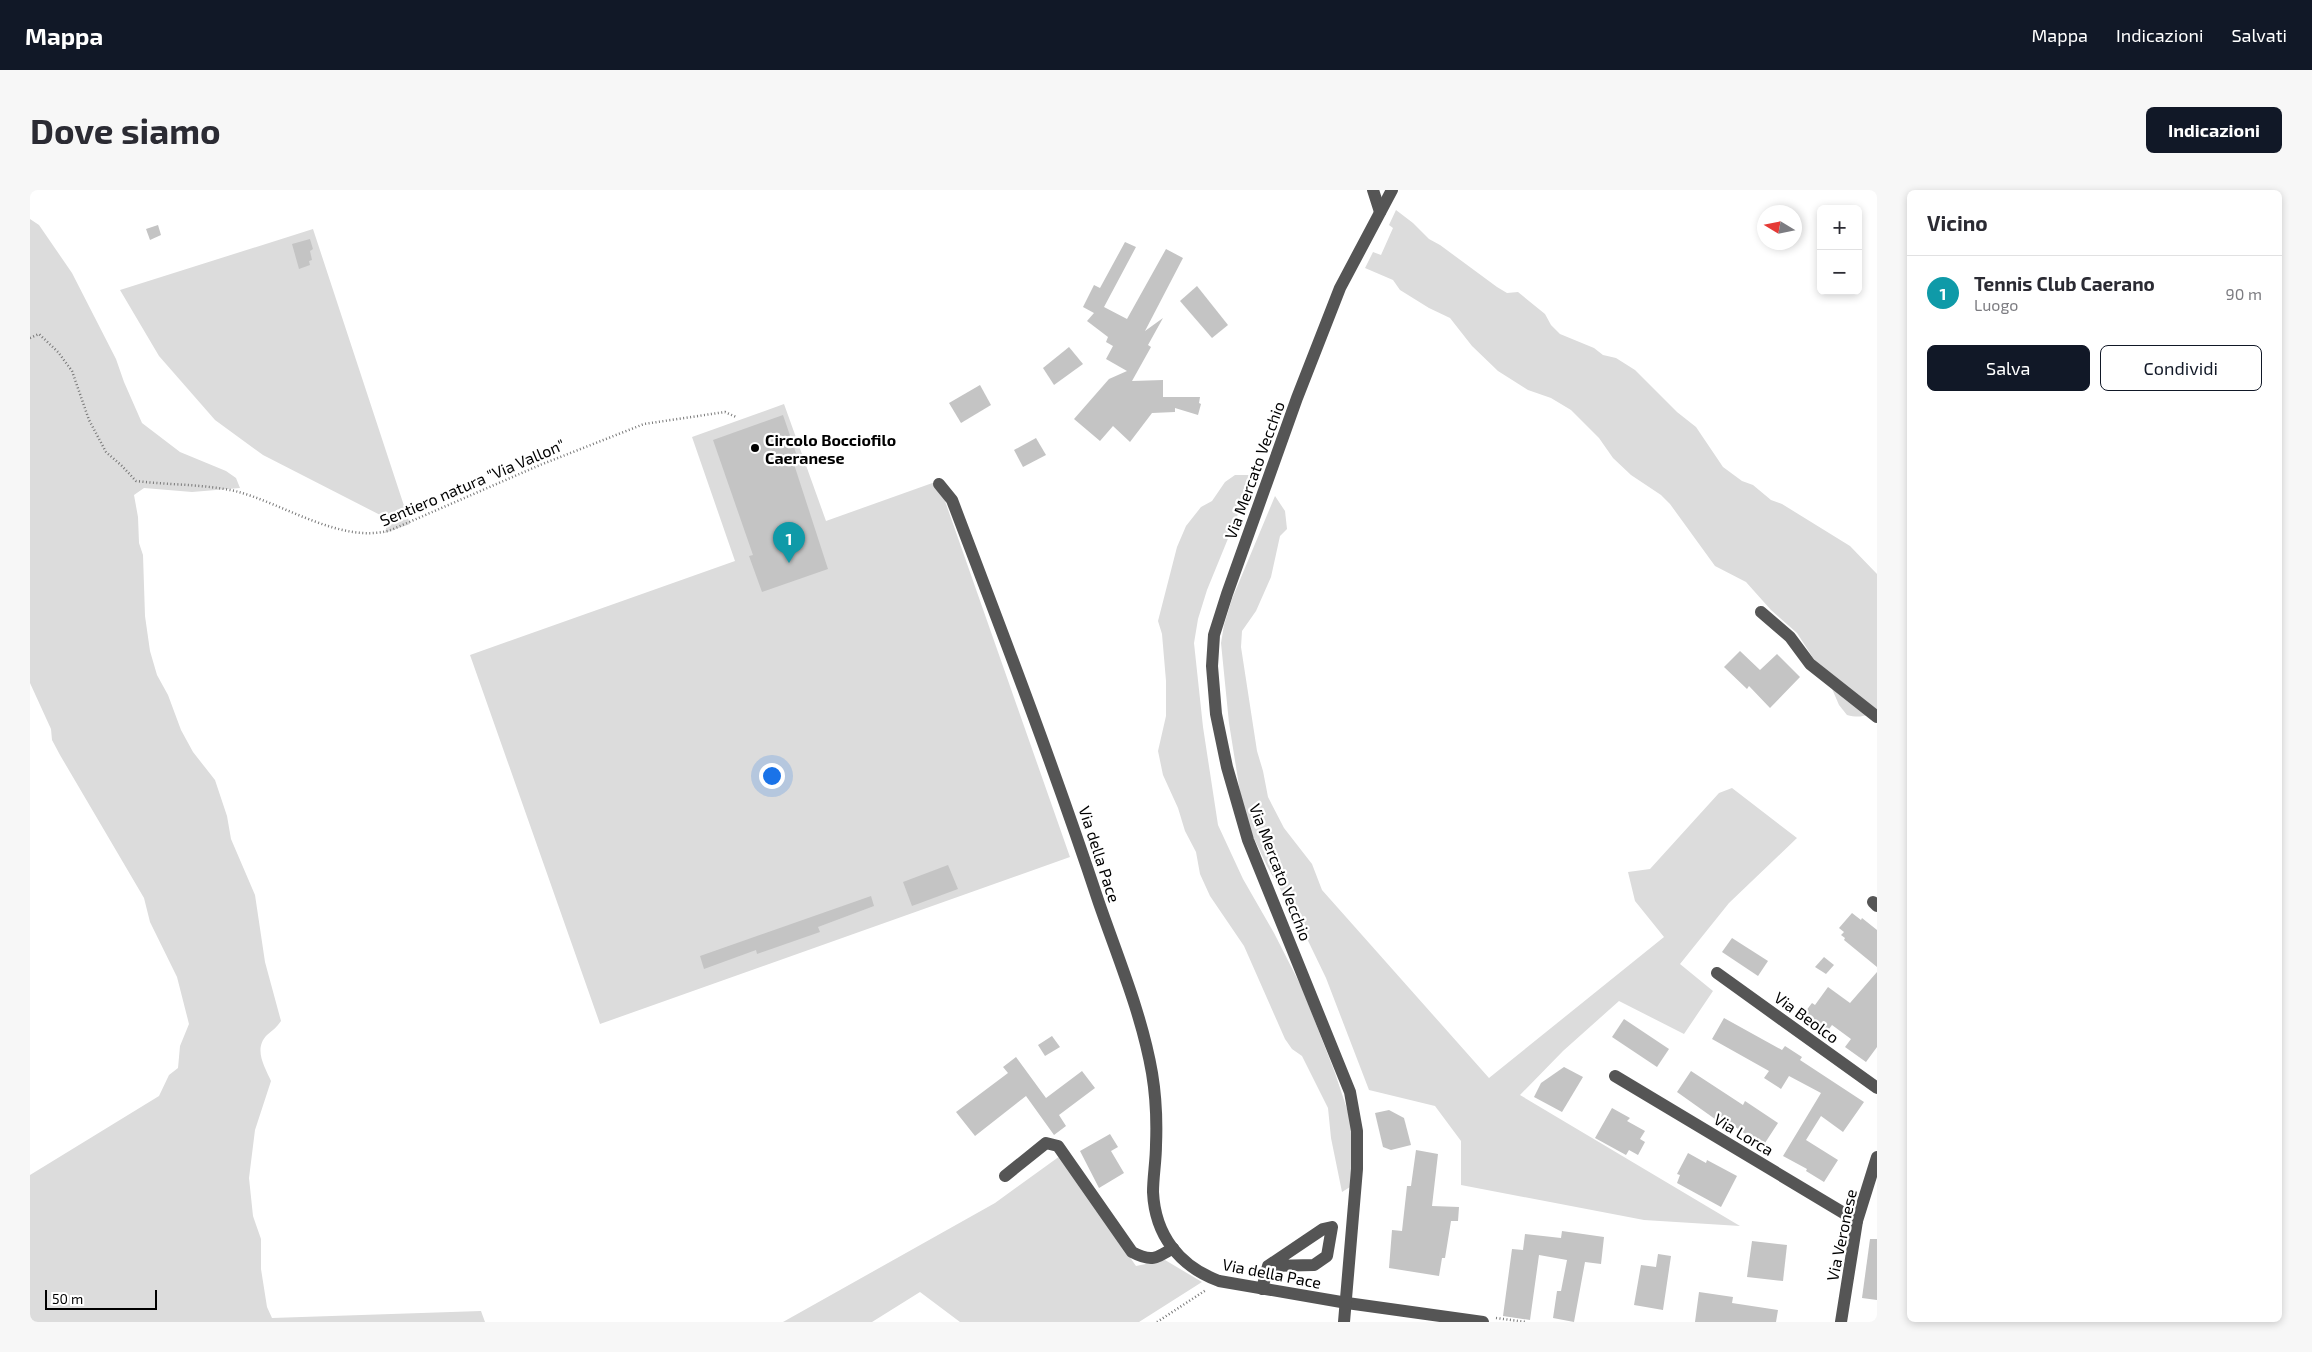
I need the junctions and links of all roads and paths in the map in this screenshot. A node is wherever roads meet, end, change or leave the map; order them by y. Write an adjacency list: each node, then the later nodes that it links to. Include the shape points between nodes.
1 (1373, 190): 3 (street)
2 (1392, 190): 3 (street, Via Mercato Vecchio)
3 (1380, 212): 19 (street, Via Mercato Vecchio, via 1340,288 1297,398 1227,594 1214,635 1212,666 1216,714 1248,840 1350,1092 1357,1131 1358,1169)
4 (30, 338): 5 (path, Sentiero natura "Via Vallon", via 39,334 58,352 72,371 89,420 106,452 136,481 188,484 235,492 352,534 377,535 391,530 644,424 725,412)
5 (736, 417)
6 (939, 484): 15 (street, Via della Pace, via 952,500 1065,800 1135,1009 1151,1072 1156,1116 1153,1192 1158,1224)
7 (1761, 612): 8 (street, via 1790,637 1810,664)
8 (1877, 717)
9 (1717, 973): 11 (street, Via Beolco)
10 (1615, 1076): 14 (street, Via Lorca)
11 (1877, 1088)
12 (1877, 1157): 14 (street, Via Veronese)
13 (1005, 1176): 15 (street, via 1046,1143 1058,1146 1132,1252 1144,1258 1159,1258)
14 (1857, 1221): 23 (street, Via Veronese)
15 (1173, 1248): 17 (street, Via della Pace, via 1184,1261)
16 (1268, 1266): 16 (street, via 1314,1265 1327,1256 1332,1227 1323,1229); 18 (street)
17 (1220, 1281): 18 (street, Via della Pace); 20 (path)
18 (1262, 1289): 19 (street, Via della Pace)
19 (1346, 1303): 21 (street, Via Mercato Vecchio); 22 (street, Via della Pace)
20 (1157, 1322)
21 (1344, 1322)
22 (1483, 1322)
23 (1841, 1322)

